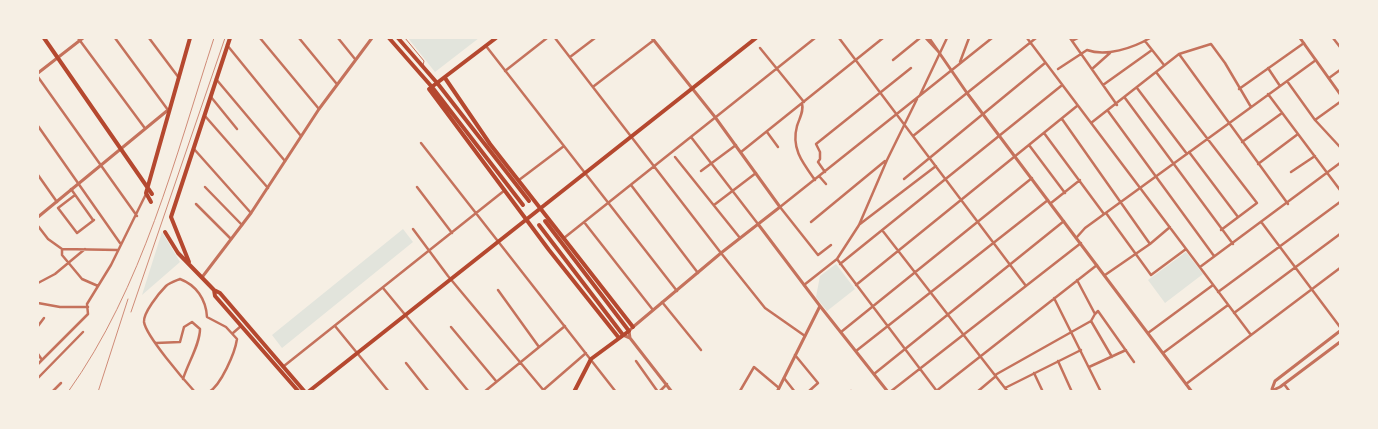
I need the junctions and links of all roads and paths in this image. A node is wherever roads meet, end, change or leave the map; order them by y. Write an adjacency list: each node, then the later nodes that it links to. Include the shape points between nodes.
1 (44, 38): 48 (main road)
2 (80, 38): 48 (street); 110 (street)
3 (115, 38): 97 (street)
4 (149, 38): 69 (street)
5 (190, 38): 69 (main road)
6 (230, 38): 39 (main road)
7 (260, 38): 96 (street)
8 (299, 38): 74 (street)
9 (338, 38): 50 (street)
10 (372, 38): 50 (street)
11 (390, 38): 80 (main road)
12 (398, 38): 60 (main road)
13 (405, 38): 60 (lane, via 424,61)
14 (496, 38): 40 (main road)
15 (547, 38): 65 (street)
16 (555, 38): 49 (street)
17 (595, 38): 49 (street)
18 (756, 38): 81 (main road)
19 (815, 38): 57 (street)
20 (839, 38): 51 (street)
21 (883, 38): 51 (street)
22 (920, 38): 52 (street)
23 (928, 38): 44 (street)
24 (948, 38): 44 (street)
25 (969, 38): 55 (street)
26 (992, 38): 55 (street)
27 (1027, 38): 37 (street)
28 (1036, 38): 37 (street)
29 (1070, 38): 35 (street)
30 (1078, 38): 35 (street)
31 (1150, 38): 36 (street)
32 (1300, 38): 38 (street)
33 (1333, 38): 41 (street)
34 (653, 39): 77 (street); 81 (street)
35 (1072, 41): 45 (street)
36 (1145, 41): 43 (street); 46 (street)
37 (1030, 42): 54 (street); 85 (street)
38 (1304, 43): 53 (street); 59 (street)
39 (227, 45): 70 (main road); 118 (street)
40 (486, 46): 65 (street); 71 (main road)
41 (1340, 47)
42 (760, 48): 57 (street)
43 (1152, 50): 56 (street); 76 (street)
44 (939, 52): 61 (street); 89 (street)
45 (1080, 53): 46 (street, via 1087,50 1098,54); 62 (street); 63 (street)
46 (1110, 53): 63 (street)
47 (1178, 54): 56 (street); 83 (street, via 1211,44 1226,63); 107 (street)
48 (58, 57): 66 (street); 128 (main road)
49 (570, 57): 77 (street)
50 (355, 58): 74 (street)
51 (856, 60): 84 (street); 91 (street)
52 (893, 60)
53 (1316, 60): 72 (street); 73 (street)
54 (1045, 62): 78 (street); 101 (street)
55 (959, 64): 61 (street)
56 (1164, 65): 67 (street)
57 (777, 68): 91 (street); 103 (street)
58 (911, 68): 84 (street)
59 (1268, 68): 79 (street); 83 (street)
60 (423, 69): 75 (main road)
61 (952, 69): 85 (street); 89 (street)
62 (1058, 69)
63 (1092, 69): 76 (street)
64 (1340, 70): 72 (street)
65 (505, 71): 125 (street)
66 (38, 72)
67 (1156, 72): 82 (street); 120 (street)
68 (38, 77): 140 (street)
69 (179, 78): 97 (main road)
70 (215, 78): 88 (main road); 137 (street)
71 (444, 78): 75 (main road); 159 (main road)
72 (1329, 78): 87 (street)
73 (1287, 81): 79 (street); 105 (street)
74 (336, 83): 96 (street)
75 (438, 84): 80 (main road); 175 (main road)
76 (1103, 85): 93 (street)
77 (593, 86): 116 (street)
78 (1062, 86): 94 (street); 115 (street)
79 (1280, 86): 86 (street)
80 (430, 88): 168 (main road); 186 (main road)
81 (692, 88): 103 (street); 116 (main road)
82 (1137, 88): 90 (street); 131 (street)
83 (1239, 89): 95 (street)
84 (880, 92): 100 (street); 146 (street, via 816,144 820,152 818,162)
85 (967, 92): 101 (street); 117 (street)
86 (1268, 94): 95 (street); 99 (street)
87 (1340, 94)
88 (210, 96): 102 (main road); 111 (street)
89 (918, 97): 100 (street); 108 (street)
90 (1125, 98): 93 (street); 141 (street)
91 (803, 102): 112 (street); 157 (street, via 804,110 794,138 797,152)
92 (1340, 102): 105 (street)
93 (1117, 105): 98 (street)
94 (1077, 106): 104 (street); 106 (street)
95 (1251, 107): 107 (street)
96 (319, 109): 118 (street)
97 (168, 110): 110 (street); 170 (main road)
98 (1108, 111): 106 (street); 153 (street)
99 (1282, 113): 114 (street); 121 (street)
100 (897, 115): 108 (street); 146 (street)
101 (984, 115): 115 (street); 135 (street)
102 (205, 116): 129 (main road); 165 (street)
103 (715, 117): 119 (street); 123 (street)
104 (1062, 118): 113 (street); 180 (street)
105 (1315, 120): 127 (street)
106 (1091, 123): 166 (street)
107 (1228, 123): 120 (street); 121 (street)
108 (904, 124): 117 (street); 136 (street)
109 (38, 126): 160 (street)
110 (144, 127): 128 (street)
111 (237, 129)
112 (767, 132): 126 (street); 130 (street)
113 (1044, 133): 124 (street); 158 (street)
114 (1298, 134): 133 (street); 142 (street)
115 (1000, 135): 132 (street); 156 (street)
116 (632, 136): 143 (street); 149 (main road)
117 (913, 136): 135 (street)
118 (302, 137): 137 (street)
119 (691, 137): 138 (street); 143 (street)
120 (1208, 139): 131 (street); 194 (street, via 1257,203)
121 (1242, 142): 142 (street)
122 (421, 143): 190 (street)
123 (736, 145): 130 (street); 138 (street)
124 (1029, 145): 132 (street); 172 (street)
125 (564, 146): 149 (street); 159 (street)
126 (778, 146)
127 (1340, 147)
128 (119, 148): 140 (street); 170 (main road)
129 (193, 148): 189 (street); 236 (main road, via 171,217)
130 (741, 152): 150 (street)
131 (1188, 153): 141 (street); 194 (street)
132 (1016, 156): 154 (street); 176 (street)
133 (1315, 156): 147 (street); 148 (street)
134 (675, 157): 184 (street)
135 (930, 158): 144 (street); 155 (street)
136 (886, 160): 199 (street); 205 (street)
137 (285, 161): 165 (street)
138 (712, 163): 145 (street); 171 (street)
139 (1340, 163): 148 (street)
140 (101, 164): 160 (street); 192 (street)
141 (1173, 164): 153 (street); 210 (street)
142 (1258, 164): 185 (street)
143 (654, 166): 161 (street); 232 (street)
144 (936, 166): 156 (street); 205 (street)
145 (701, 171)
146 (825, 172): 152 (street)
147 (1291, 172)
148 (1328, 172): 169 (street); 185 (street)
149 (584, 173): 182 (street); 188 (main road)
150 (756, 174): 171 (street); 187 (street)
151 (38, 175): 177 (street)
152 (819, 176): 157 (street); 162 (street)
153 (1155, 177): 166 (street); 234 (street)
154 (1032, 178): 179 (street); 200 (street)
155 (904, 179)
156 (946, 179): 176 (street); 209 (street)
157 (815, 180): 187 (street)
158 (1080, 180): 172 (street); 191 (street)
159 (519, 181): 188 (main road)
160 (77, 184): 167 (street); 221 (street)
161 (631, 184): 182 (street); 245 (street)
162 (826, 184)
163 (205, 187): 203 (street)
164 (417, 187): 212 (street)
165 (268, 188): 189 (street)
166 (1140, 188): 180 (street); 207 (street)
167 (71, 189): 174 (street); 177 (street)
168 (505, 190): 190 (street); 195 (main road)
169 (1340, 190)
170 (147, 191): 173 (main road); 178 (main road); 192 (street)
171 (733, 191): 184 (street); 202 (street)
172 (1065, 193): 179 (street)
173 (152, 194)
174 (75, 195): 174 (street, via 94,220 77,233 58,208)
175 (529, 200)
176 (961, 200): 200 (street); 231 (street)
177 (57, 202): 193 (street)
178 (151, 202)
179 (1050, 202): 196 (street); 219 (street)
180 (1121, 202): 191 (street); 222 (street)
181 (1340, 202): 225 (street)
182 (608, 203): 198 (street); 259 (street)
183 (196, 204): 216 (street)
184 (714, 204): 215 (street)
185 (1288, 204): 201 (street)
186 (523, 205)
187 (780, 207): 202 (street); 224 (street, via 818,255)
188 (540, 208): 195 (main road); 217 (main road)
189 (251, 213): 203 (street)
190 (476, 213): 212 (street); 218 (street)
191 (1105, 214): 214 (street); 233 (street)
192 (137, 216): 221 (street)
193 (38, 217)
194 (1238, 217): 210 (street)
195 (526, 219): 218 (main road); 295 (main road)
196 (1064, 220): 214 (street); 239 (street)
197 (545, 221): 284 (main road)
198 (584, 222): 217 (street); 269 (street)
199 (812, 222)
200 (978, 222): 219 (street); 244 (street)
201 (1262, 223): 223 (street); 225 (street)
202 (758, 224): 215 (street); 251 (street)
203 (242, 225): 216 (street)
204 (539, 225): 292 (main road)
205 (859, 225): 235 (street)
206 (38, 226): 226 (street)
207 (1170, 227): 222 (street); 228 (street)
208 (413, 229): 230 (street)
209 (882, 230): 231 (street); 238 (street)
210 (1222, 230): 223 (street)
211 (165, 232): 236 (main road, via 178,253)
212 (452, 232): 230 (street)
213 (1340, 234): 242 (street)
214 (1076, 237): 220 (street)
215 (740, 238): 232 (street)
216 (231, 239): 247 (street)
217 (563, 239): 282 (main road)
218 (497, 242): 248 (main road); 279 (street)
219 (994, 243): 239 (street); 260 (street)
220 (1081, 243): 240 (street); 255 (street)
221 (120, 244): 229 (street)
222 (1150, 244): 233 (street)
223 (1234, 244): 234 (street)
224 (831, 245)
225 (1280, 247): 242 (street); 261 (street)
226 (62, 249): 227 (street); 237 (street)
227 (85, 249): 229 (street); 237 (street)
228 (1186, 249): 233 (street, via 1150,275); 241 (street)
229 (118, 250): 253 (street)
230 (429, 251): 248 (street); 256 (street)
231 (899, 251): 244 (street); 254 (street)
232 (721, 253): 245 (street); 293 (street, via 766,308)
233 (1135, 254): 246 (street)
234 (1214, 256): 241 (street)
235 (836, 260): 238 (street); 251 (street)
236 (189, 262): 247 (main road)
237 (68, 264): 250 (street); 253 (street, via 82,279)
238 (840, 264): 254 (street)
239 (1010, 264): 255 (street); 271 (street)
240 (1097, 265): 246 (street); 249 (street)
241 (1200, 267): 252 (street)
242 (1295, 267): 258 (street); 270 (street)
243 (1340, 268): 258 (street)
244 (915, 272): 260 (street); 267 (street)
245 (698, 273): 259 (street)
246 (1104, 275): 290 (street)
247 (203, 276): 276 (main road)
248 (451, 279): 273 (main road); 315 (street)
249 (1077, 280): 262 (street); 272 (street)
250 (38, 283)
251 (804, 285): 266 (street)
252 (1213, 285): 261 (street); 290 (street)
253 (98, 286): 268 (street)
254 (856, 286): 267 (street)
255 (1026, 286): 291 (street)
256 (383, 288): 273 (street); 278 (street)
257 (498, 290): 299 (street)
258 (1312, 290): 283 (street); 294 (street)
259 (677, 291): 263 (street)
260 (931, 292): 271 (street); 280 (street)
261 (1218, 292): 265 (street)
262 (1054, 298): 285 (street); 310 (street)
263 (662, 302): 269 (street); 301 (street)
264 (38, 303): 268 (street)
265 (1228, 305): 270 (street); 307 (street)
266 (820, 306): 288 (street); 293 (street)
267 (872, 306): 280 (street); 288 (street)
268 (88, 307): 313 (street, via 88,314)
269 (653, 310): 282 (street)
270 (1234, 313): 294 (street)
271 (948, 314): 291 (street); 300 (street)
272 (1095, 314): 275 (street); 303 (street, via 1098,311)
273 (404, 316): 305 (main road); 347 (street)
274 (44, 318): 277 (street)
275 (1091, 321): 285 (street); 311 (street)
276 (244, 324): 289 (street); 320 (main road); 335 (main road)
277 (38, 326)
278 (334, 326): 305 (street); 320 (street)
279 (565, 326): 299 (street); 306 (street)
280 (887, 326): 300 (street); 304 (street)
281 (451, 327): 329 (street)
282 (633, 327): 284 (street)
283 (1340, 327)
284 (629, 331): 292 (main road); 296 (street)
285 (1071, 331): 302 (street); 325 (street)
286 (1340, 331): 337 (street, via 1274,381)
287 (83, 332): 326 (street)
288 (841, 332): 304 (street)
289 (233, 333): 298 (street, via 207,316 200,294 180,279 166,286 145,314 147,331); 343 (street, via 237,340 229,362 216,387)
290 (1148, 333): 307 (street)
291 (963, 334): 310 (street); 322 (street)
292 (623, 335): 295 (main road); 296 (street)
293 (805, 336): 309 (street)
294 (1251, 336): 332 (street)
295 (619, 338): 312 (main road)
296 (630, 338): 331 (street)
297 (1340, 342): 333 (street)
298 (156, 343): 328 (street); 328 (street, via 180,342 184,327 192,322 200,329)
299 (539, 347): 315 (street)
300 (905, 349): 322 (street); 324 (street)
301 (701, 350)
302 (1081, 350): 316 (street); 321 (street)
303 (1126, 350): 311 (street); 317 (street)
304 (856, 351): 324 (street)
305 (357, 353): 344 (main road); 345 (street)
306 (586, 353): 312 (street); 338 (street)
307 (1163, 353): 332 (street)
308 (38, 354): 313 (street)
309 (795, 356): 327 (street); 354 (street, via 818,383)
310 (980, 356): 325 (street); 340 (street)
311 (1112, 357): 321 (street)
312 (591, 359): 349 (main road); 350 (street)
313 (42, 360): 319 (street)
314 (636, 361): 351 (street)
315 (520, 362): 329 (street); 338 (street)
316 (1058, 362): 323 (street); 359 (street)
317 (1134, 362)
318 (406, 363): 346 (street)
319 (38, 364)
320 (284, 366): 335 (main road)
321 (1089, 367): 360 (street)
322 (920, 369): 340 (street); 355 (street)
323 (1034, 373): 334 (street); 358 (street)
324 (874, 374): 355 (street)
325 (995, 376): 334 (street); 356 (street)
326 (38, 378)
327 (784, 378): 336 (street); 353 (street)
328 (183, 379): 342 (street)
329 (496, 381): 348 (street)
330 (61, 383): 341 (street)
331 (668, 384): 351 (street); 352 (street)
332 (1186, 384): 361 (street)
333 (1284, 384): 337 (street); 362 (street)
334 (1005, 388): 357 (street)
335 (298, 390): 344 (main road)
336 (778, 390): 339 (street, via 754,367)
337 (1270, 390)
338 (543, 391)
339 (740, 391)
340 (936, 391)
341 (52, 392)
342 (195, 392)
343 (209, 392)
344 (307, 392)
345 (389, 392)
346 (429, 392)
347 (469, 392)
348 (484, 392)
349 (574, 392)
350 (616, 392)
351 (658, 392)
352 (672, 392)
353 (795, 392)
354 (808, 392)
355 (889, 392)
356 (976, 392)
357 (1008, 392)
358 (1043, 392)
359 (1072, 392)
360 (1101, 392)
361 (1192, 392)
362 (1290, 392)

